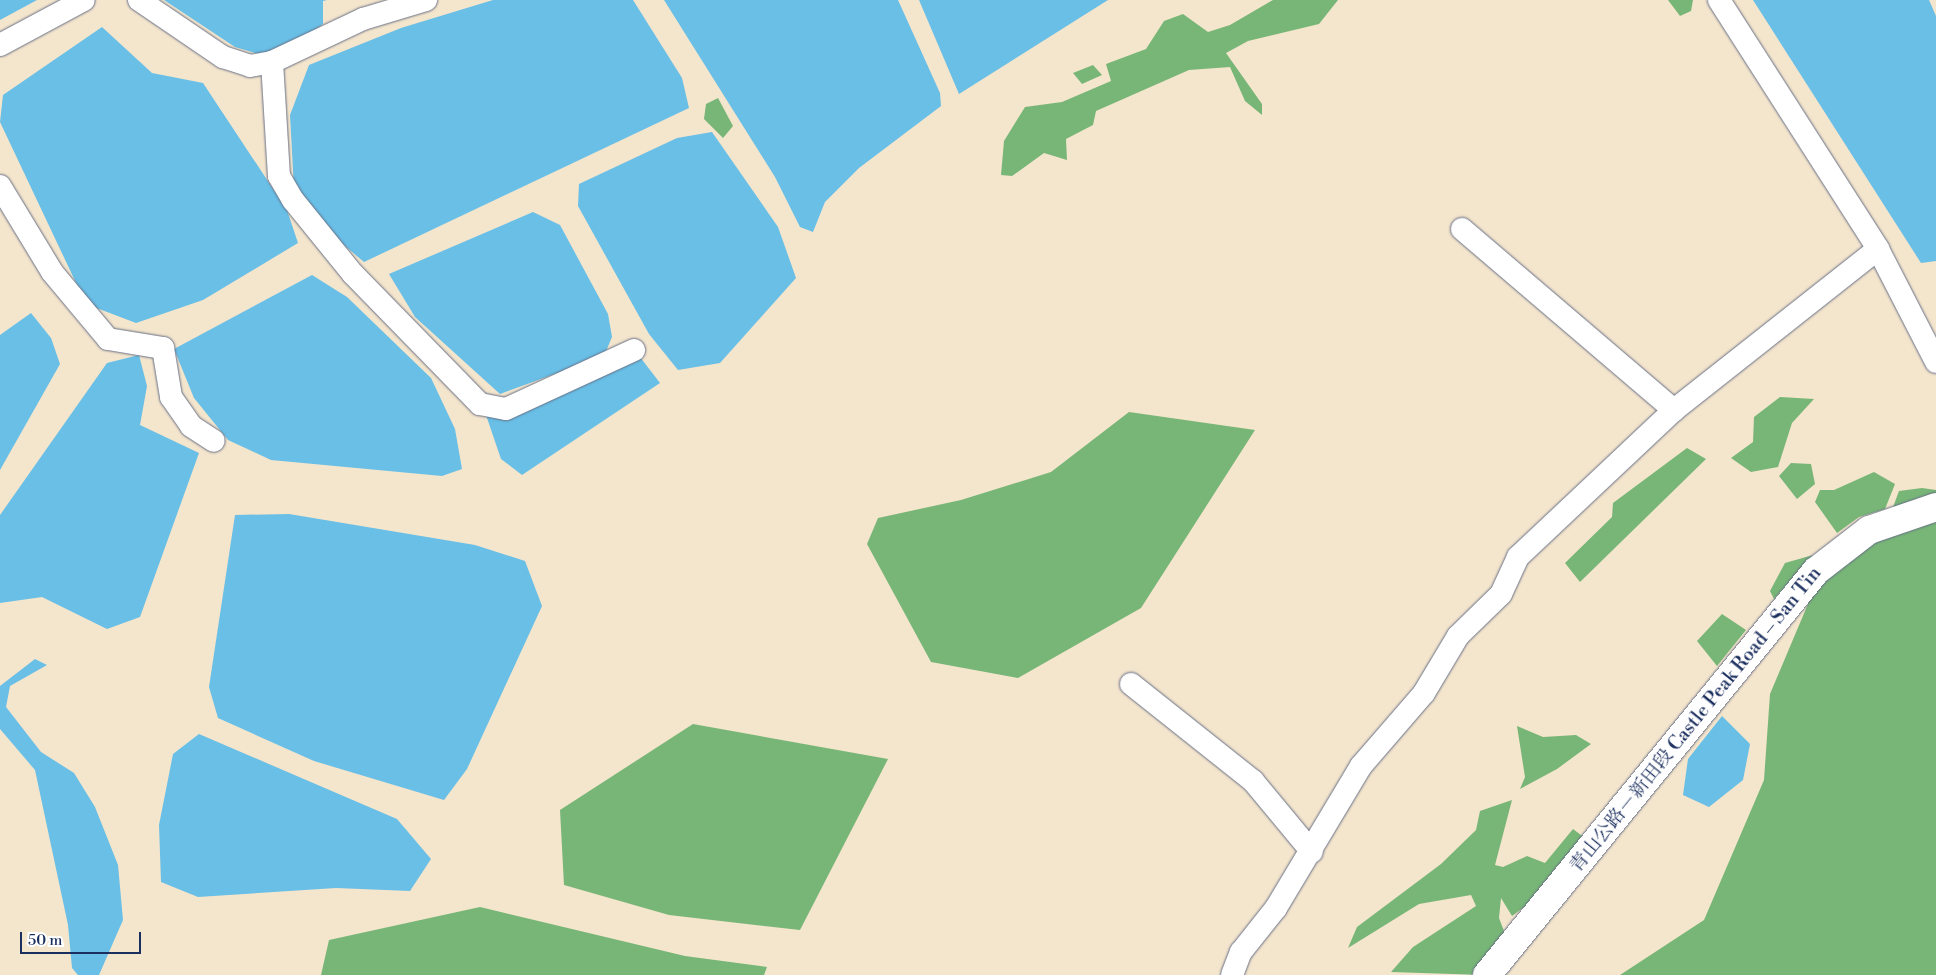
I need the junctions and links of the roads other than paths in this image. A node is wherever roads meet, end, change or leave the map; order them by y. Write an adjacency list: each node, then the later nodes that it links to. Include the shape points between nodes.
1 (84, 0): 5 (street)
2 (139, 0): 6 (street, via 223,58 250,66)
3 (426, 0): 6 (street, via 364,19)
4 (1719, 0): 9 (street)
5 (0, 45)
6 (272, 62): 10 (street, via 279,176 293,200 353,274 480,404 506,408)
7 (2, 193): 13 (street, via 52,272 108,339 163,348 171,397 191,426)
8 (1462, 229): 12 (street)
9 (1878, 249): 11 (street); 12 (street)
10 (634, 350)
11 (1936, 362)
12 (1674, 410): 16 (street, via 1518,557 1501,594 1458,636 1424,693 1362,766)
13 (214, 441)
14 (1936, 507): 18 (main road, 青山公路－新田段 Castle Peak Road – San Tin, via 1869,530 1816,571)
15 (1131, 684): 16 (street, via 1253,781)
16 (1312, 852): 17 (street, via 1241,952)
17 (1232, 975)
18 (1487, 975)

